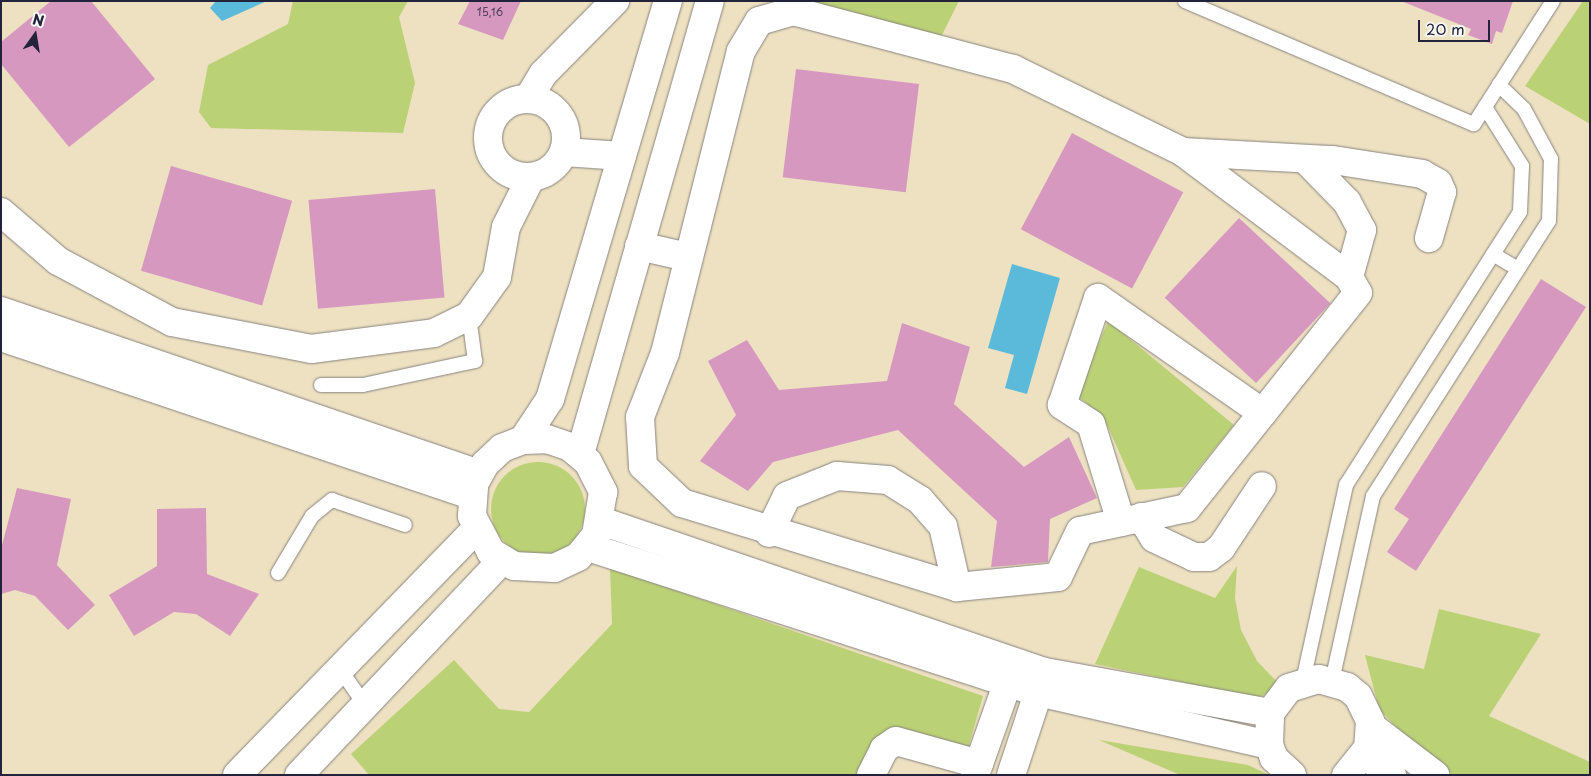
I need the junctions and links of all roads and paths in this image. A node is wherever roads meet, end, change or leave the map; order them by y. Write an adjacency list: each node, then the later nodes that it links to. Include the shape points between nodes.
1 (615, 1): 9 (street, via 543,74)
2 (668, 1): 6 (street)
3 (710, 1): 7 (street)
4 (1185, 1): 10 (lane, via 1474,124)
5 (1553, 1): 8 (lane)
6 (649, 66): 7 (street); 13 (street)
7 (687, 78): 18 (street)
8 (1500, 84): 10 (lane); 21 (lane, via 1524,109 1551,159 1549,222)
9 (528, 98): 11 (street, via 548,104 563,121); 15 (street, via 498,112 488,143 506,171)
10 (1485, 108): 19 (lane, via 1522,166 1520,212)
11 (564, 152): 13 (street); 15 (street, via 545,173)
12 (1183, 152): 14 (street); 20 (street, via 1013,69 793,11 759,21 741,50); 22 (street)
13 (622, 156): 28 (street, via 550,399)
14 (1305, 159): 17 (street, via 1422,174 1438,183 1442,192); 22 (street, via 1347,202 1362,230)
15 (531, 177): 24 (street, via 506,226 497,277)
16 (1, 212): 24 (street, via 58,261 172,322 311,349 434,332)
17 (1428, 238)
18 (639, 246): 20 (street); 29 (street)
19 (1493, 254): 21 (lane); 44 (lane, via 1346,485)
20 (688, 257): 36 (street, via 665,353 640,417 643,466 682,503)
21 (1518, 269): 43 (lane, via 1373,496)
22 (1349, 277): 27 (street, via 1358,293)
23 (1, 311): 30 (street)
24 (469, 316): 26 (lane, via 475,361 363,385)
25 (1, 337): 30 (street)
26 (321, 385)
27 (1263, 413): 32 (street, via 1187,508); 32 (street, via 1098,298 1062,405 1091,424)
28 (523, 440): 29 (street, via 547,439); 30 (street, via 502,448)
29 (580, 454): 33 (street, via 599,482)
30 (476, 485): 35 (street)
31 (1262, 486): 32 (street, via 1221,548 1209,557 1194,558 1154,538)
32 (1131, 520): 40 (street, via 1080,530 1058,577)
33 (602, 521): 37 (street); 42 (street)
34 (406, 525): 39 (lane, via 332,500 312,516)
35 (476, 529): 38 (street); 41 (street)
36 (770, 533): 40 (street); 40 (street, via 787,496 837,476 888,480 920,500 943,526)
37 (588, 547): 38 (street, via 554,568 527,569); 42 (street)
38 (502, 560): 46 (street)
39 (278, 573)
40 (957, 588)
41 (340, 669): 46 (lane); 52 (street)
42 (1011, 672): 45 (street); 51 (street)
43 (1332, 680): 44 (street); 48 (street, via 1358,696)
44 (1303, 681): 47 (street, via 1277,699)
45 (1041, 682): 47 (street); 49 (street); 55 (street)
46 (365, 705): 53 (street)
47 (1270, 713): 49 (street)
48 (1371, 726): 50 (street); 59 (street)
49 (1269, 745): 56 (street, via 1274,758)
50 (1365, 755): 57 (street); 58 (street)
51 (977, 769): 54 (street, via 896,742 884,749)
52 (237, 775)
53 (299, 775)
54 (871, 775)
55 (1011, 775)
56 (1292, 775)
57 (1346, 775)
58 (1392, 775)
59 (1435, 775)

